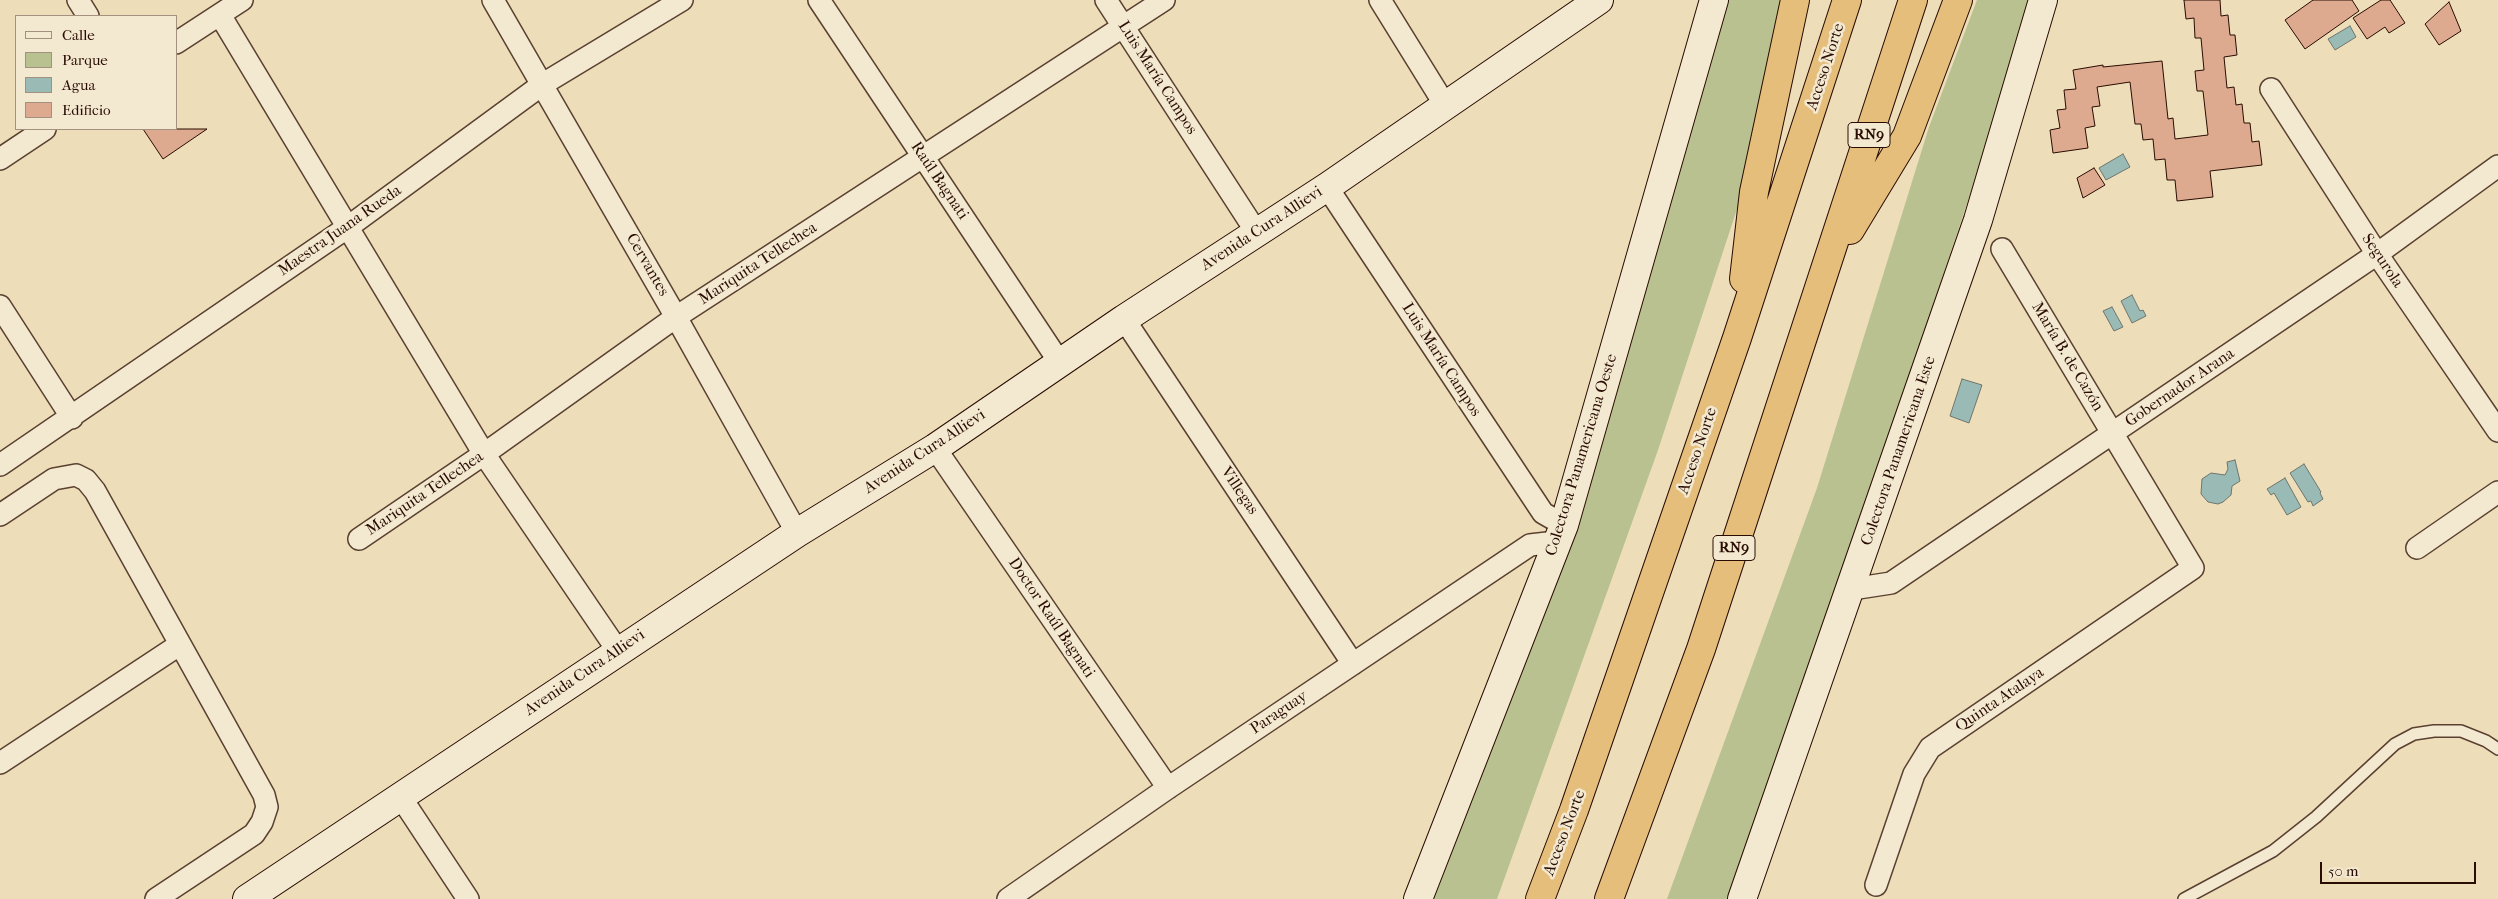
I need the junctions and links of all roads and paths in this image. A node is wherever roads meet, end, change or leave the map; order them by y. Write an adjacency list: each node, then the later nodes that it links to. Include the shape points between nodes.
1 (78, 0): 16 (street)
2 (242, 0): 17 (street)
3 (493, 0): 20 (street, Cervantes)
4 (682, 0): 20 (street, Maestra Juana Rueda)
5 (819, 0): 24 (street, Raúl Bagnati)
6 (1106, 0): 18 (street, Luis María Campos)
7 (1164, 0): 18 (street, Mariquita Tellechea)
8 (1380, 0): 22 (street)
9 (1599, 0): 22 (street, Avenida Cura Allievi)
10 (1714, 0): 47 (street, Colectora Panamericana Oeste)
11 (1795, 0): 36 (highway, via 1754,192)
12 (1847, 0): 36 (highway, Acceso Norte)
13 (1913, 0): 32 (highway, RN9)
14 (1958, 0): 32 (highway, via 1907,136)
15 (2043, 0): 51 (street, Colectora Panamericana Este, via 1978,220)
16 (87, 15)
17 (220, 15): 19 (street); 28 (street)
18 (1124, 27): 24 (street, Mariquita Tellechea); 29 (street, Luis María Campos)
19 (178, 42)
20 (543, 84): 28 (street, Maestra Juana Rueda); 34 (street, Cervantes)
21 (2271, 89): 31 (street, Segurola)
22 (1445, 105): 27 (street, Avenida Cura Allievi)
23 (44, 130): 25 (street)
24 (923, 158): 34 (street, Mariquita Tellechea); 37 (street, Raúl Bagnati)
25 (0, 159)
26 (2498, 166): 31 (street, Gobernador Arana)
27 (1327, 187): 29 (street, Avenida Cura Allievi); 47 (street, Luis María Campos)
28 (348, 227): 38 (street, Maestra Juana Rueda); 42 (street)
29 (1257, 233): 35 (street, Avenida Cura Allievi)
30 (2002, 249): 40 (street, María B. de Cazón)
31 (2377, 254): 39 (street, Segurola); 40 (street, Gobernador Arana)
32 (1826, 270): 66 (highway, RN9, via 1701,649)
33 (0, 306): 38 (street)
34 (676, 317): 42 (street, Mariquita Tellechea); 46 (street, Cervantes)
35 (1124, 319): 37 (street, Avenida Cura Allievi); 54 (street, Villegas)
36 (1737, 338): 65 (highway, Acceso Norte, via 1574,810)
37 (1060, 362): 41 (street, Avenida Cura Allievi)
38 (72, 418): 43 (street, Maestra Juana Rueda)
39 (2498, 431)
40 (2114, 433): 50 (street, María B. de Cazón); 51 (street, Gobernador Arana, via 1891,583)
41 (935, 448): 46 (street, Avenida Cura Allievi); 57 (street, Doctor Raúl Bagnati)
42 (484, 454): 48 (street, Mariquita Tellechea); 53 (street)
43 (0, 466)
44 (2498, 492): 49 (street)
45 (0, 515): 52 (street, via 54,480 76,475 86,480)
46 (797, 533): 53 (street, Avenida Cura Allievi)
47 (1560, 534): 54 (street, Paraguay, via 1530,545); 64 (street, Colectora Panamericana Oeste)
48 (359, 539)
49 (2417, 548)
50 (2193, 568): 59 (street, Quinta Atalaya, via 1930,748 1914,774)
51 (1852, 589): 67 (street, Colectora Panamericana Este)
52 (179, 645): 56 (street); 60 (street, via 264,795 267,807 254,834)
53 (618, 651): 58 (street, Avenida Cura Allievi)
54 (1353, 664): 57 (street, Paraguay)
55 (2498, 748): 68 (lane, via 2461,731 2434,730 2414,734 2394,744 2316,818 2273,851)
56 (0, 763)
57 (1168, 788): 63 (street, Paraguay)
58 (400, 796): 61 (street, Avenida Cura Allievi); 62 (street)
59 (1876, 885)
60 (156, 899)
61 (247, 899)
62 (468, 899)
63 (1008, 899)
64 (1418, 899)
65 (1540, 899)
66 (1609, 899)
67 (1742, 899)
68 (2184, 899)

